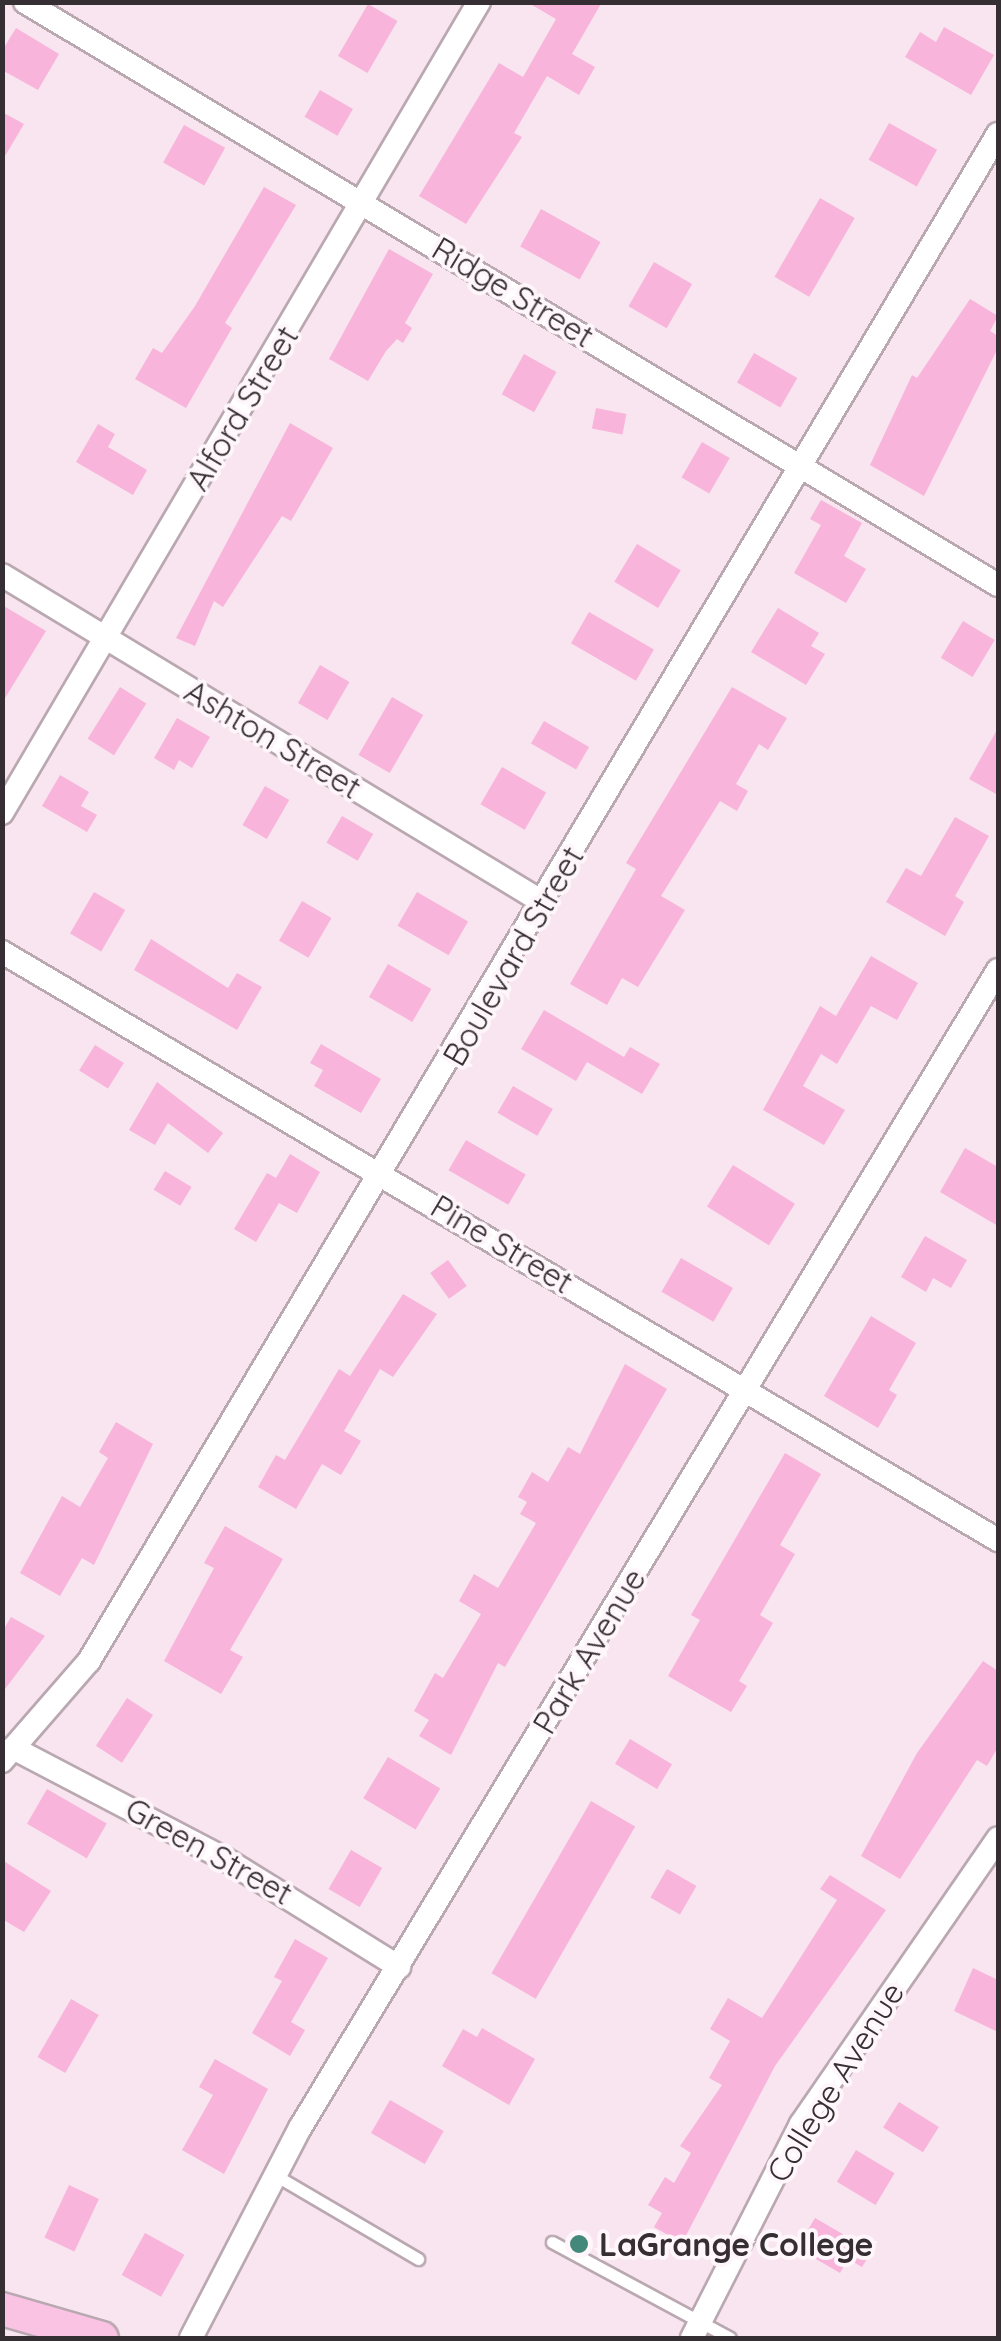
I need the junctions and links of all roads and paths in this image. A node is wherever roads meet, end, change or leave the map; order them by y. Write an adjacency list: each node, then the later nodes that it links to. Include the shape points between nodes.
1 (25, 2): 4 (street, Ridge Street)
2 (479, 2): 4 (street, Alford Street)
3 (998, 134): 5 (street, Boulevard Street)
4 (364, 202): 5 (street, Ridge Street); 8 (street, Alford Street)
5 (802, 466): 7 (street, Ridge Street); 10 (street, Boulevard Street)
6 (2, 575): 8 (street, Ashton Street)
7 (998, 585)
8 (105, 637): 9 (street, Alford Street); 10 (street, Ashton Street)
9 (2, 813)
10 (544, 902): 13 (street, Boulevard Street)
11 (2, 952): 13 (street, Pine Street)
12 (998, 970): 14 (street, Park Avenue)
13 (385, 1173): 14 (street, Pine Street); 16 (street, Boulevard Street, via 89,1662)
14 (744, 1391): 15 (street, Pine Street); 18 (street, Park Avenue)
15 (998, 1540)
16 (8, 1754): 18 (street, Green Street, via 225,1858)
17 (998, 1838): 23 (street, College Avenue, via 801,2124)
18 (399, 1967): 19 (street, Park Avenue)
19 (274, 2174): 21 (lane); 25 (street, Park Avenue)
20 (552, 2242): 23 (lane)
21 (418, 2259)
22 (2, 2309): 24 (main road)
23 (696, 2331): 26 (lane)
24 (102, 2338)
25 (192, 2338)
26 (730, 2338)

